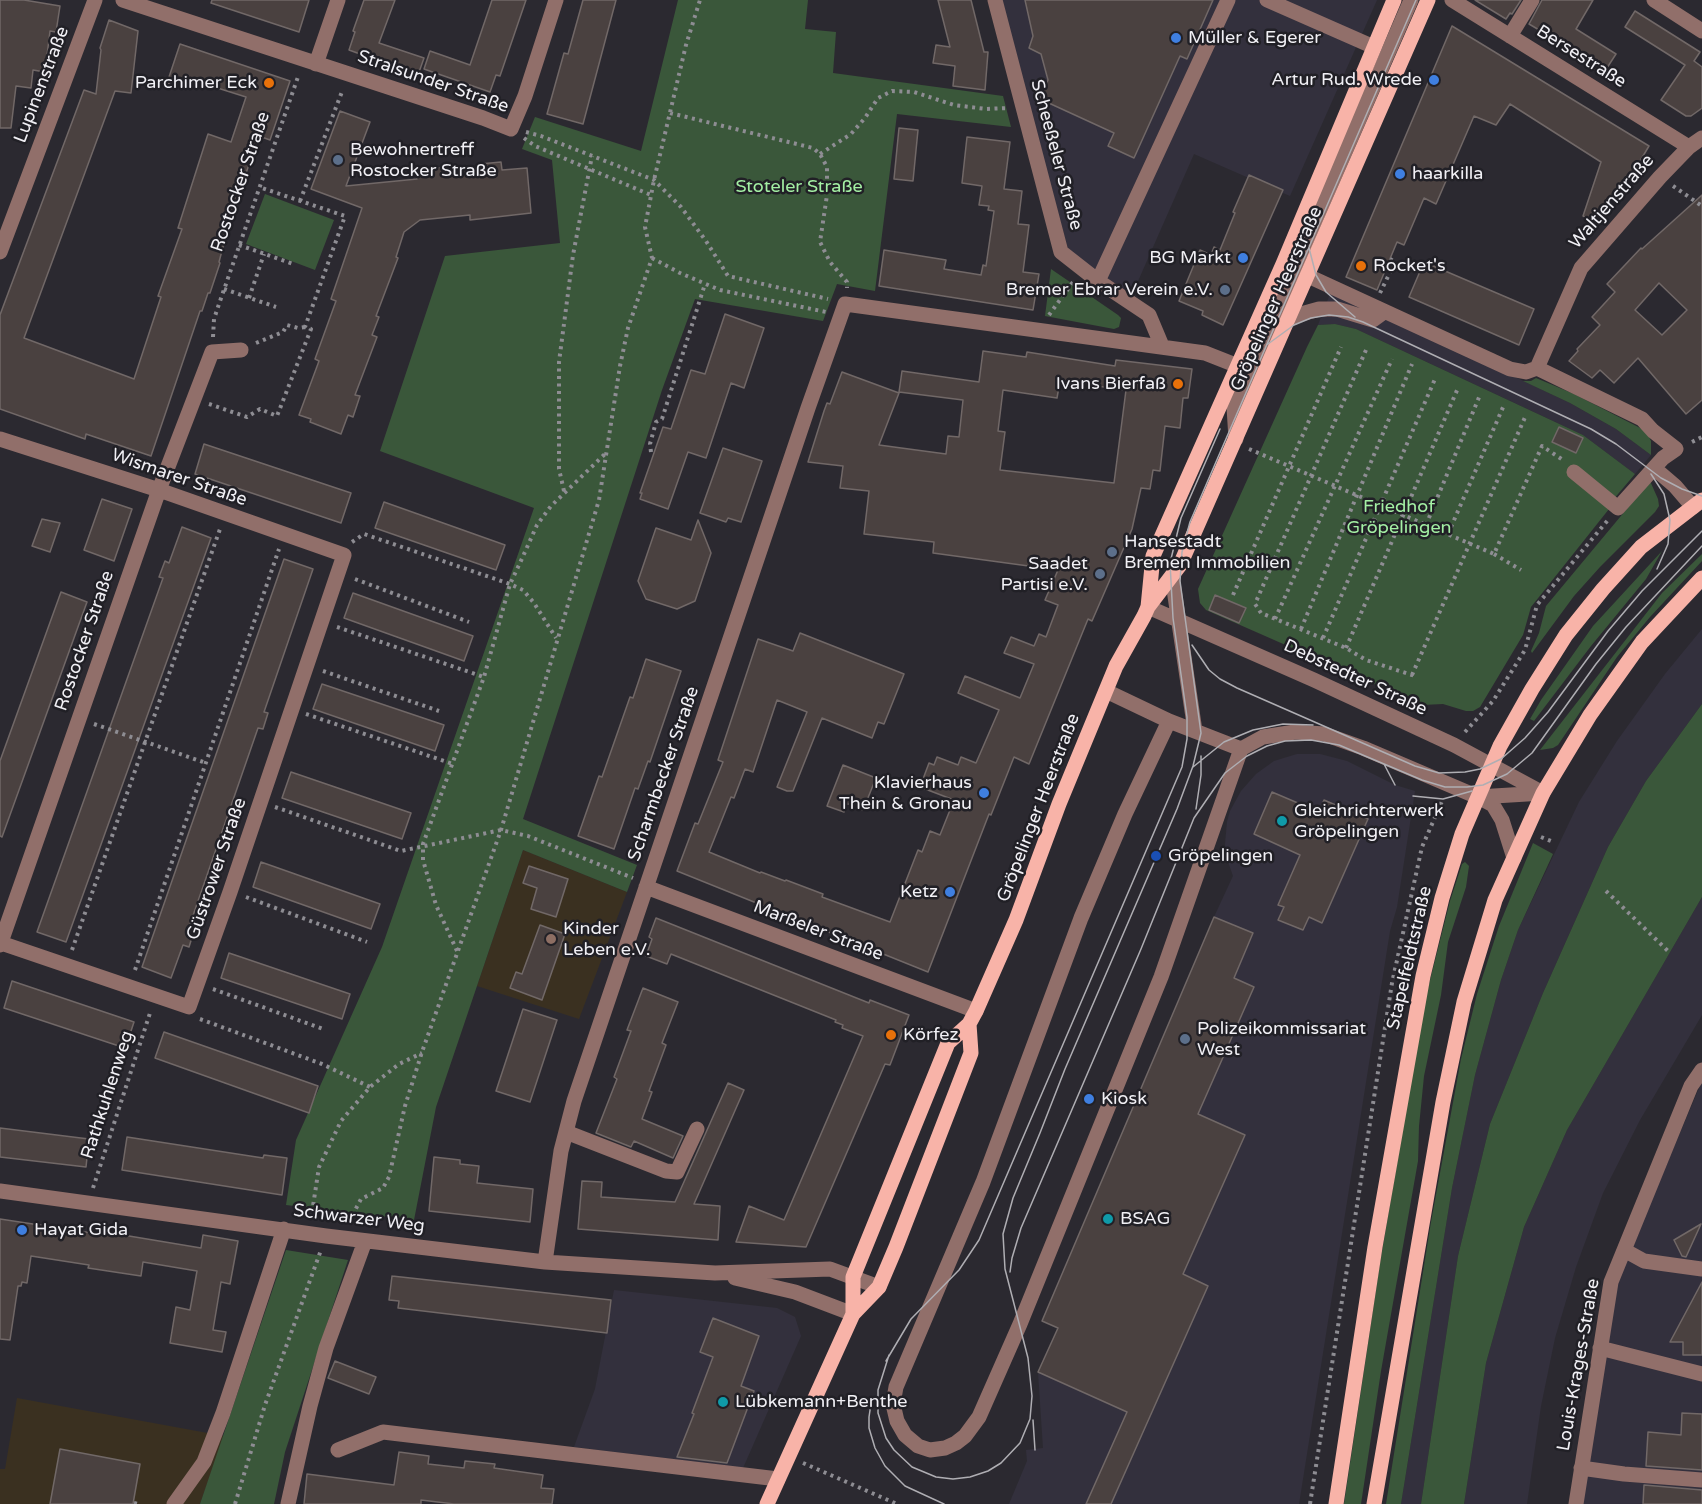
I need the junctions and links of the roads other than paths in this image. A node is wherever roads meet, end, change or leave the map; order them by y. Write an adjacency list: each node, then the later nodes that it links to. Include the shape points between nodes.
1 (95, 0): 19 (street, Lupinenstraße)
2 (123, 0): 17 (street, Stralsunder Straße)
3 (338, 0): 17 (street)
4 (556, 0): 17 (street, Stralsunder Straße, via 511,129)
5 (994, 0): 21 (street, Scheeßeler Straße, via 1061,252)
6 (1228, 0): 21 (street)
7 (1267, 0): 16 (street)
8 (1394, 0): 16 (main road, Gröpelinger Heerstraße)
9 (1411, 0): 29 (street, via 1234,407)
10 (1428, 0): 20 (main road, Gröpelinger Heerstraße)
11 (1452, 0): 15 (street, Bersestraße)
12 (1532, 0): 15 (street)
13 (1654, 0): 14 (street)
14 (1702, 31)
15 (1510, 36): 18 (street, Bersestraße)
16 (1374, 47): 26 (main road, Gröpelinger Heerstraße)
17 (310, 62)
18 (1696, 142): 27 (street, Waltjenstraße, via 1581,268)
19 (0, 252)
20 (1308, 276): 22 (street); 23 (main road, Gröpelinger Heerstraße)
21 (1098, 281): 24 (street, Scheeßeler Straße, via 1149,315)
22 (1379, 309): 23 (street, via 1373,320 1337,309 1319,309); 27 (street, via 1510,369 1526,372)
23 (1288, 320): 29 (main road, Gröpelinger Heerstraße)
24 (1162, 346): 26 (street, via 1205,353); 47 (street, Scharmbecker Straße, via 843,310)
25 (241, 350): 32 (street, Rostocker Straße, via 212,352)
26 (1238, 366): 37 (main road, Gröpelinger Heerstraße, via 1154,556)
27 (1537, 368): 30 (street, via 1642,419 1676,449)
28 (0, 439): 32 (street, Wismarer Straße)
29 (1236, 439): 35 (main road, Gröpelinger Heerstraße)
30 (1654, 468): 31 (street, via 1618,508); 33 (street)
31 (1574, 472)
32 (159, 490): 34 (street, Wismarer Straße); 48 (street, Rostocker Straße)
33 (1697, 503): 43 (main road, Stapelfeldtstraße, via 1641,547 1566,635 1500,746)
34 (344, 555): 48 (street, Güstrower Straße, via 189,1007)
35 (1172, 576): 37 (main road, Gröpelinger Heerstraße); 38 (street)
36 (1702, 578): 44 (main road, via 1642,642 1590,715)
37 (1148, 607): 38 (street, Debstedter Straße); 39 (main road, Gröpelinger Heerstraße)
38 (1179, 621): 41 (street); 43 (street, Debstedter Straße, via 1314,680)
39 (1106, 690): 40 (street); 49 (main road, Gröpelinger Heerstraße, via 1016,920)
40 (1169, 721): 41 (street); 42 (street, via 1081,918 1005,1128 896,1387 893,1404 897,1421 918,1446 930,1450 956,1443 979,1417 1161,977)
41 (1195, 731): 42 (street)
42 (1241, 749): 45 (street, via 1263,737 1295,732 1324,734)
43 (1493, 766): 44 (street, Debstedter Straße); 45 (main road, Stapelfeldtstraße)
44 (1543, 793): 45 (street); 46 (main road)
45 (1478, 797): 46 (street, via 1493,806 1502,820); 72 (main road, Stapelfeldtstraße, via 1442,898 1423,976 1375,1247)
46 (1514, 858): 73 (main road, via 1495,900 1464,1002)
47 (646, 886): 49 (street, Marßeler Straße); 52 (street, Scharmbecker Straße)
48 (0, 944)
49 (972, 1018): 60 (main road, Gröpelinger Heerstraße, via 948,1043); 61 (main road, Gröpelinger Heerstraße, via 971,1053)
50 (1702, 1070): 56 (street, Louis-Krages-Straße, via 1691,1086)
51 (697, 1129): 52 (street, via 677,1172)
52 (566, 1132): 57 (street, Scharmbecker Straße)
53 (0, 1191): 54 (street, Schwarzer Weg)
54 (284, 1229): 55 (street, Schwarzer Weg); 69 (street, via 208,1453)
55 (365, 1241): 57 (street, Schwarzer Weg); 70 (street, via 326,1348)
56 (1624, 1250): 58 (street, via 1644,1261); 63 (street, Louis-Krages-Straße, via 1611,1282)
57 (545, 1262): 59 (street, Schwarzer Weg)
58 (1702, 1269)
59 (715, 1274): 60 (street, Schwarzer Weg, via 830,1269); 62 (street, Schwarzer Weg, via 795,1292)
60 (853, 1277): 61 (street, Schwarzer Weg); 62 (main road, Gröpelinger Heerstraße)
61 (879, 1287): 62 (main road, Gröpelinger Heerstraße)
62 (853, 1314): 67 (main road, Gröpelinger Heerstraße)
63 (1600, 1348): 64 (street); 66 (street, Louis-Krages-Straße)
64 (1702, 1374)
65 (338, 1450): 67 (street, via 383,1432)
66 (1581, 1468): 68 (street); 74 (street, Louis-Krages-Straße)
67 (778, 1479): 71 (main road, Gröpelinger Heerstraße)
68 (1702, 1480)
69 (174, 1504)
70 (288, 1504)
71 (767, 1504)
72 (1336, 1504)
73 (1374, 1504)
74 (1576, 1504)

